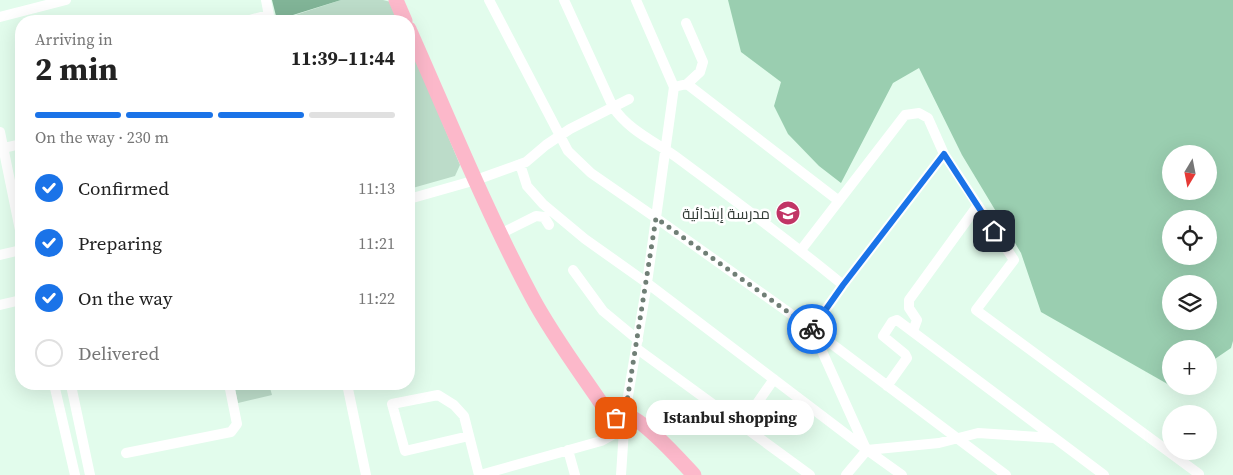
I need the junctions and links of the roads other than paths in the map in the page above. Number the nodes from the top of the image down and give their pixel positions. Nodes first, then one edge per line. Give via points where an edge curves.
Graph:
1 (66, 0) edge
2 (266, 0) edge
3 (396, 0) edge
4 (489, 0) edge
5 (564, 0) edge
6 (636, 0) edge
7 (268, 15) edge
8 (402, 15) edge
9 (0, 17) edge
10 (686, 23) dead end
11 (415, 43) edge
12 (687, 84) junction
13 (674, 87) junction
14 (629, 99) dead end
15 (613, 107) junction
16 (0, 132) edge
17 (560, 136) junction
18 (15, 145) edge
19 (2, 148) edge
20 (664, 148) junction
21 (944, 154) junction
22 (520, 164) junction
23 (476, 180) junction
24 (415, 196) edge
25 (839, 200) junction
26 (978, 205) junction
27 (15, 208) edge
28 (656, 218) junction
29 (549, 225) dead end
30 (500, 234) junction
31 (801, 250) junction
32 (15, 251) edge
33 (0, 255) edge
34 (573, 270) dead end
35 (647, 283) junction
36 (843, 285) junction
37 (15, 301) edge
38 (0, 305) edge
39 (812, 329) junction
40 (913, 331) junction
41 (637, 344) junction
42 (774, 379) junction
43 (886, 386) junction
44 (55, 390) edge
45 (72, 390) edge
46 (230, 390) edge
47 (348, 390) edge
48 (623, 422) junction
49 (742, 425) junction
50 (468, 436) junction
51 (959, 438) junction
52 (1055, 438) junction
53 (568, 450) junction
54 (867, 450) junction
55 (126, 453) dead end
56 (75, 475) edge
57 (90, 475) edge
58 (366, 475) edge
59 (480, 475) edge
60 (575, 475) edge
61 (621, 475) edge
62 (694, 475) edge
63 (810, 475) edge
64 (846, 475) edge
65 (901, 475) edge
66 (1006, 475) edge
67 (1104, 475) edge
68 (1198, 475) edge

1 - 9 street
2 - 7 street
3 - 8 main road
4 - 17 street
5 - 15 street
6 - 13 street
10 - 12 street via 703,62 700,72
11 - 23 main road
12 - 13 street
12 - 25 street
13 - 20 street
14 - 15 street
15 - 17 street
15 - 20 street via 636,131
16 - 19 street
17 - 22 street
17 - 28 street via 568,151 591,173
18 - 19 street
19 - 27 street
20 - 28 street
20 - 31 street
21 - 25 street via 928,118 919,113 905,115
21 - 26 street
21 - 36 street
22 - 23 street
22 - 35 street via 527,186 543,204
23 - 24 street
23 - 30 main road
25 - 31 street
26 - 40 street via 909,300 910,310 917,320
26 - 68 street via 1014,260 976,310
28 - 35 street
28 - 39 street
29 - 30 street via 544,217 536,216
30 - 48 main road via 559,341 593,390
31 - 36 street
32 - 33 street
34 - 41 street via 602,311
35 - 41 street
35 - 42 street
36 - 39 street
37 - 38 street
39 - 43 street
39 - 54 street
40 - 43 street via 896,320 884,333 885,339 907,356
40 - 52 street
41 - 48 street
41 - 49 street
42 - 49 street
42 - 54 street
43 - 51 street
44 - 56 street
45 - 57 street
46 - 55 street via 237,424 231,432
47 - 58 street
48 - 53 street via 605,440
48 - 61 street
48 - 62 main road via 655,436
49 - 63 street
50 - 50 street via 464,416 438,395 392,404 405,451
50 - 59 street
51 - 52 street via 978,433
51 - 54 street
51 - 66 street
52 - 67 street
53 - 59 street
53 - 60 street
54 - 64 street
54 - 65 street

